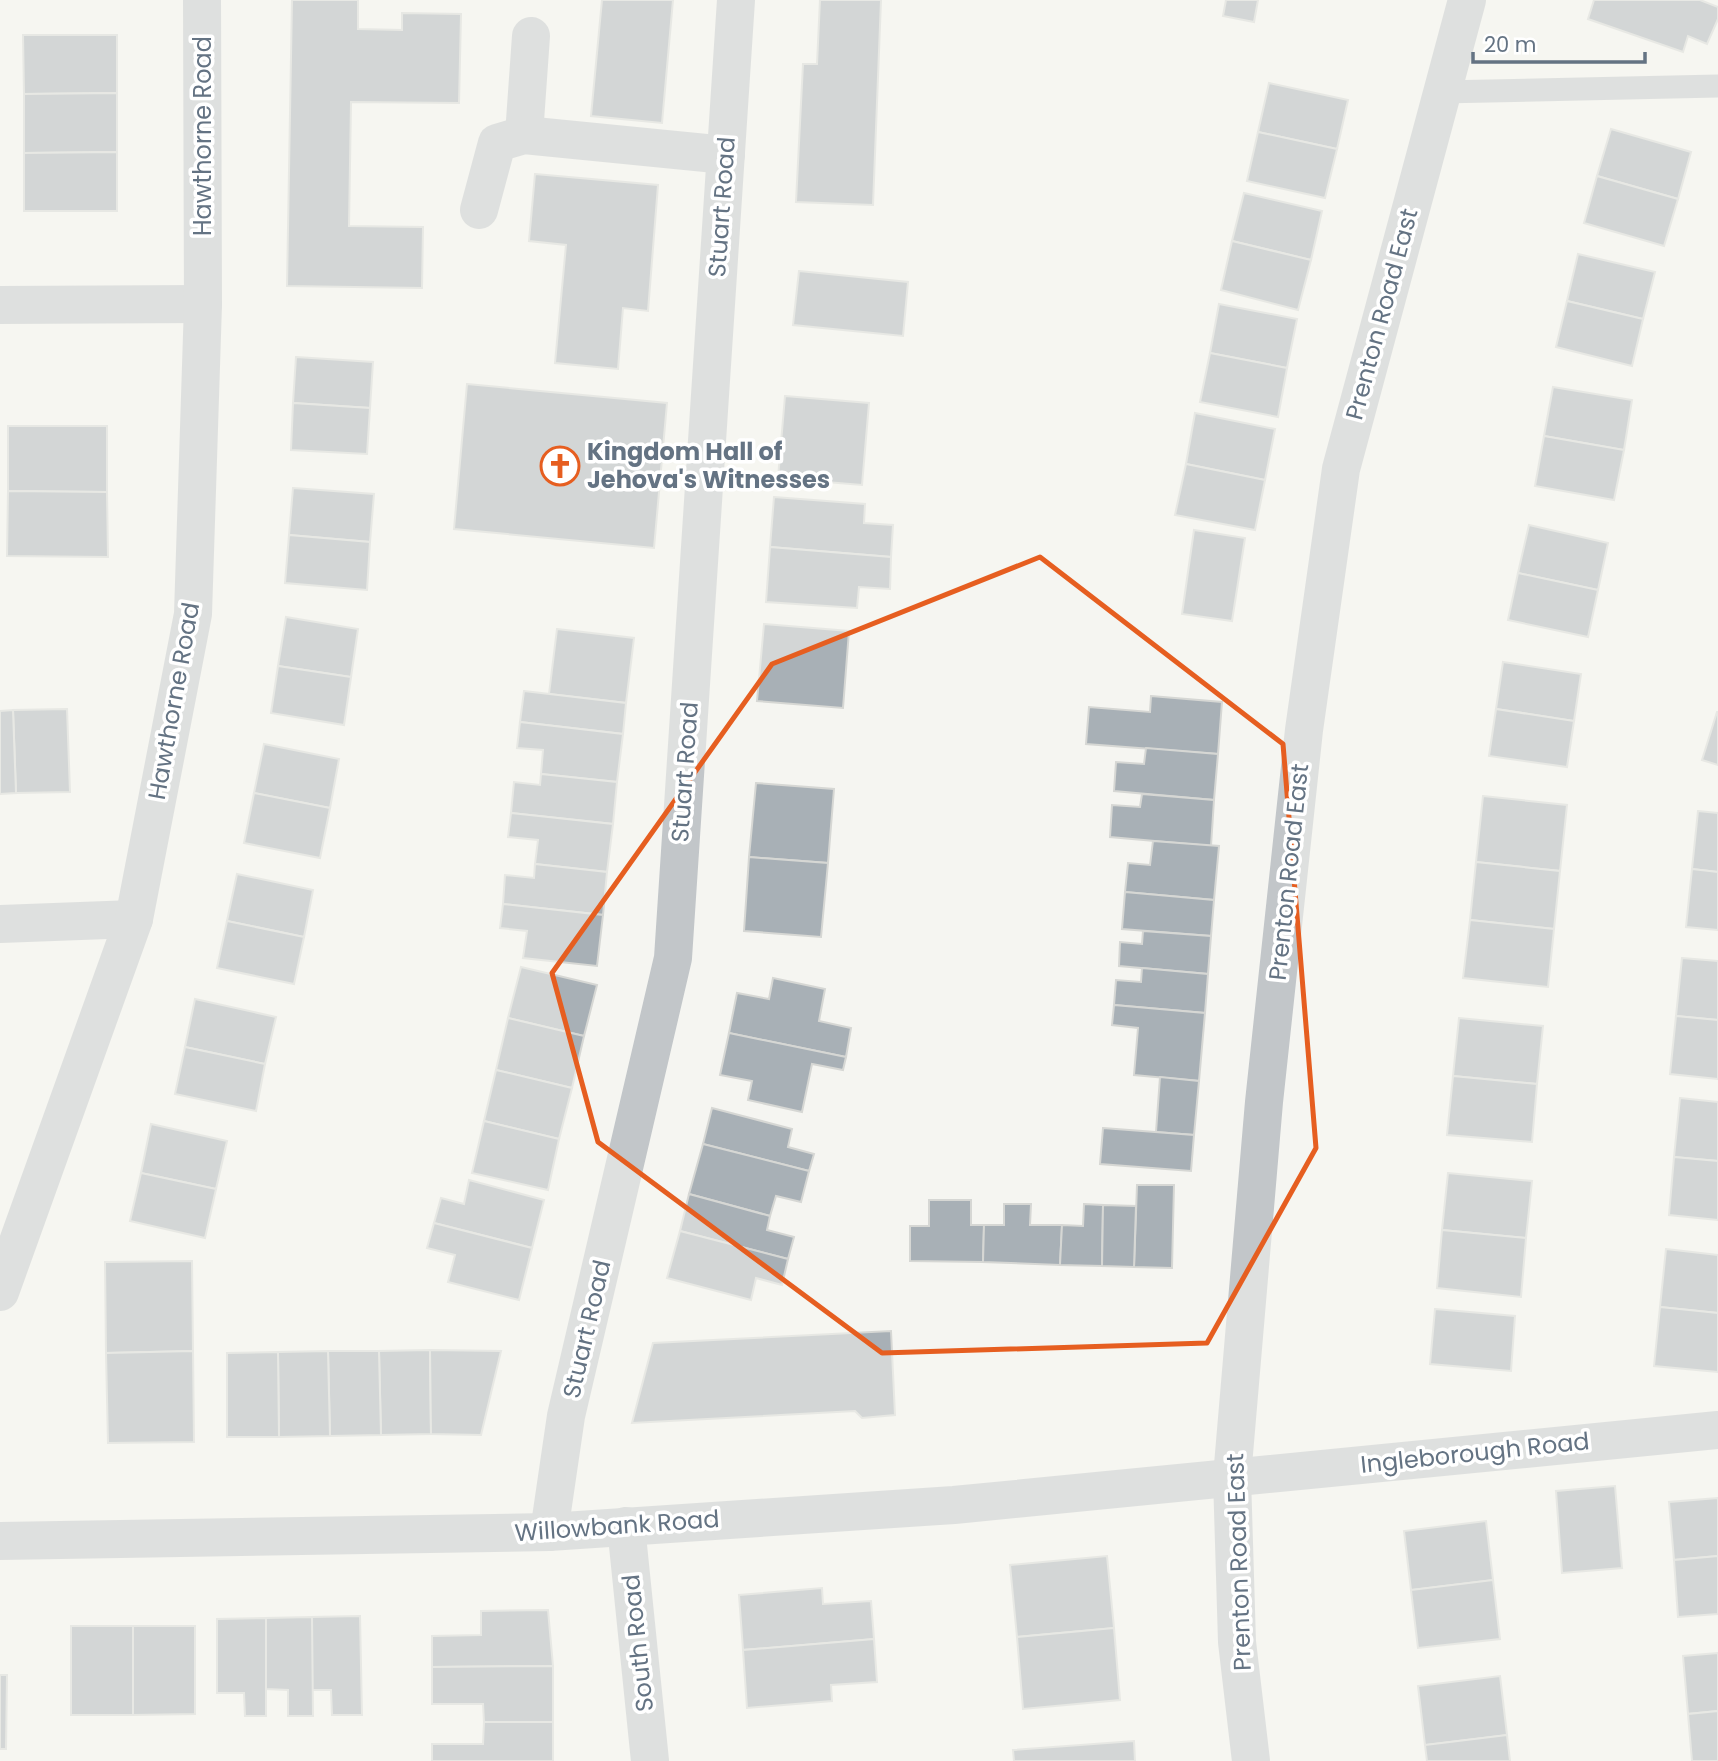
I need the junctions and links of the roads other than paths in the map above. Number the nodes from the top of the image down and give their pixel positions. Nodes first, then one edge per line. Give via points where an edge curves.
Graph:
1 (202, 0) edge
2 (736, 0) edge
3 (1467, 0) edge
4 (531, 36) dead end
5 (1718, 86) edge
6 (1441, 92) junction
7 (524, 135) junction
8 (726, 155) junction
9 (480, 210) dead end
10 (203, 304) junction
11 (0, 305) edge
12 (134, 919) junction
13 (0, 923) edge
14 (0, 1293) edge
15 (1718, 1430) edge
16 (1232, 1477) junction
17 (626, 1526) junction
18 (549, 1532) junction
19 (0, 1541) edge
20 (650, 1761) edge
21 (1251, 1761) edge

1 - 10 street, Hawthorne Road
2 - 8 street, Stuart Road
3 - 6 street, Prenton Road East
4 - 7 street
5 - 6 lane
6 - 16 street, Prenton Road East via 1341,469 1304,730 1264,1102
7 - 8 street
7 - 9 street via 497,143
8 - 18 street, Stuart Road via 673,958 566,1416
10 - 11 street
10 - 12 street, Hawthorne Road via 193,614
12 - 13 street
12 - 14 street, Hawthorne Road
15 - 16 street, Ingleborough Road
16 - 17 street, Willowbank Road via 954,1505
16 - 21 street, Prenton Road East via 1237,1642
17 - 18 street, Willowbank Road
17 - 20 street, South Road
18 - 19 street, Willowbank Road

